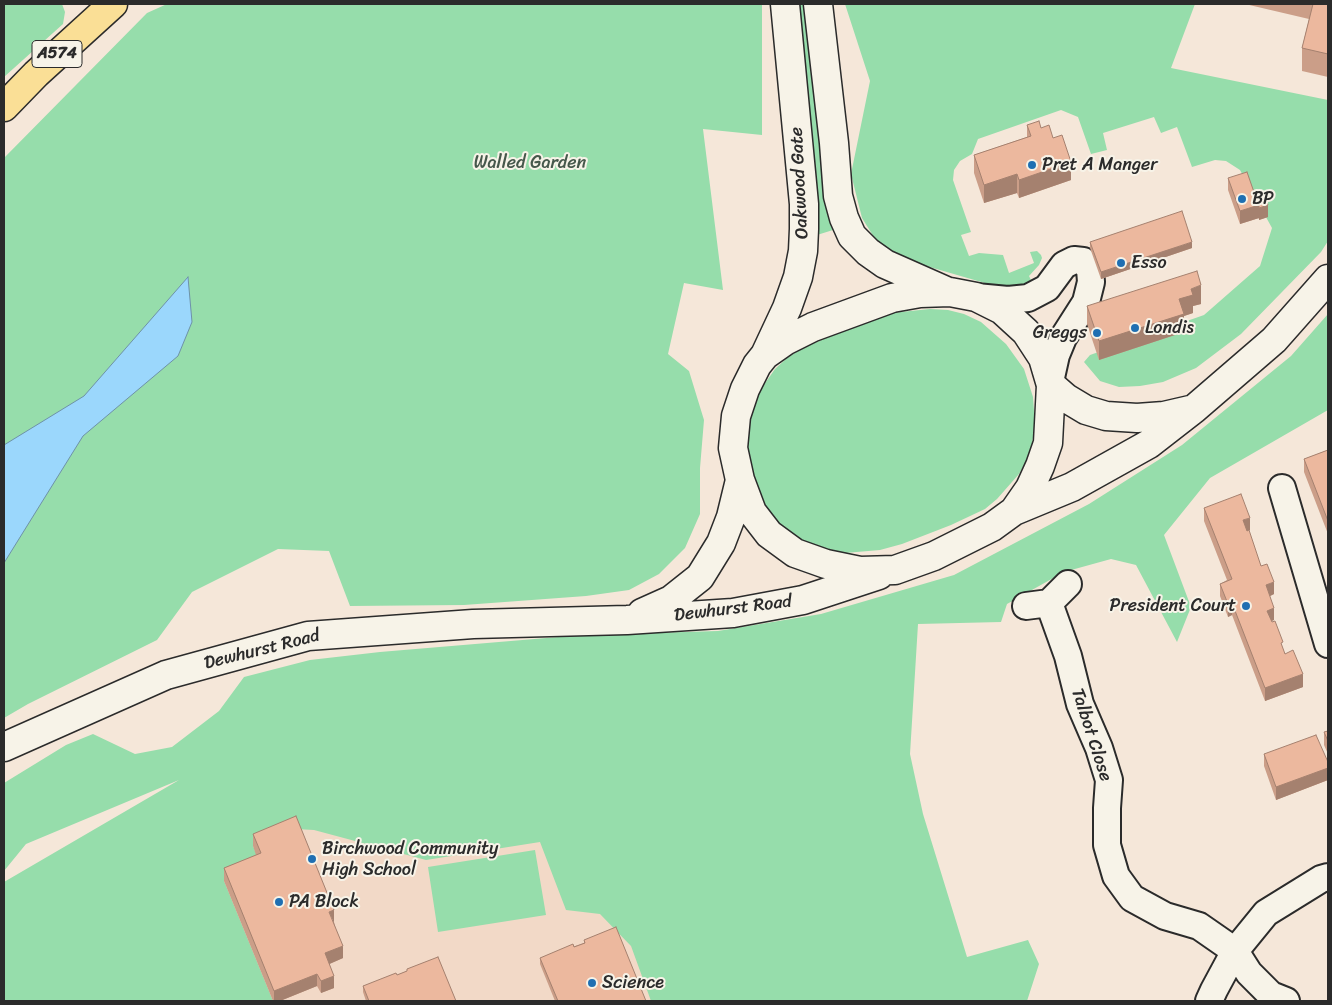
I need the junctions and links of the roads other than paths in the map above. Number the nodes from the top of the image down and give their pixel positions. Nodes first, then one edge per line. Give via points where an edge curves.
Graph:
1 (113, 4) edge
2 (785, 4) edge
3 (818, 4) edge
4 (4, 107) edge
5 (1328, 280) edge
6 (950, 292) junction
7 (976, 297) junction
8 (765, 355) junction
9 (1050, 384) junction
10 (1194, 409) junction
11 (740, 480) junction
12 (1282, 488) dead end
13 (1014, 511) junction
14 (895, 570) junction
15 (1068, 584) dead end
16 (1320, 587) edge
17 (627, 620) junction
18 (1328, 644) edge
19 (4, 747) edge
20 (1328, 877) edge
21 (1236, 951) junction
22 (1209, 1001) edge
23 (1286, 1001) edge

1 - 4 main road, A574
2 - 8 street, Oakwood Gate via 803,195 803,251 787,308
3 - 6 street, Oakwood Gate via 838,196 852,236 885,264
5 - 10 street via 1274,340
6 - 7 street
6 - 8 street via 892,298 814,327
7 - 9 street via 1002,310 1026,332 1043,358
7 - 9 street via 1028,298 1047,288 1064,265 1074,260 1083,261 1090,269 1091,282 1086,302 1063,338
8 - 11 street, Oakwood Gate via 745,389 736,416 733,448
9 - 10 street via 1086,410 1106,416 1164,416
9 - 13 street via 1048,443 1030,488
10 - 13 street via 1149,444 1072,487
11 - 14 street, Oakwood Gate via 752,512 769,534 795,552 826,564 860,571
11 - 17 street, Dewhurst Road via 732,517 721,543 700,577 671,600
12 - 16 street
13 - 14 street, Dewhurst Road via 992,527 934,556
14 - 17 street, Dewhurst Road via 803,600 733,612
15 - 21 street, Talbot Close via 1037,604 1068,656 1080,704 1109,780 1107,845 1116,876 1132,898 1165,916 1199,926
16 - 18 street
17 - 19 street, Dewhurst Road via 473,624 308,636 166,674
20 - 21 street via 1266,913
21 - 22 street
21 - 23 street via 1249,973 1271,995

